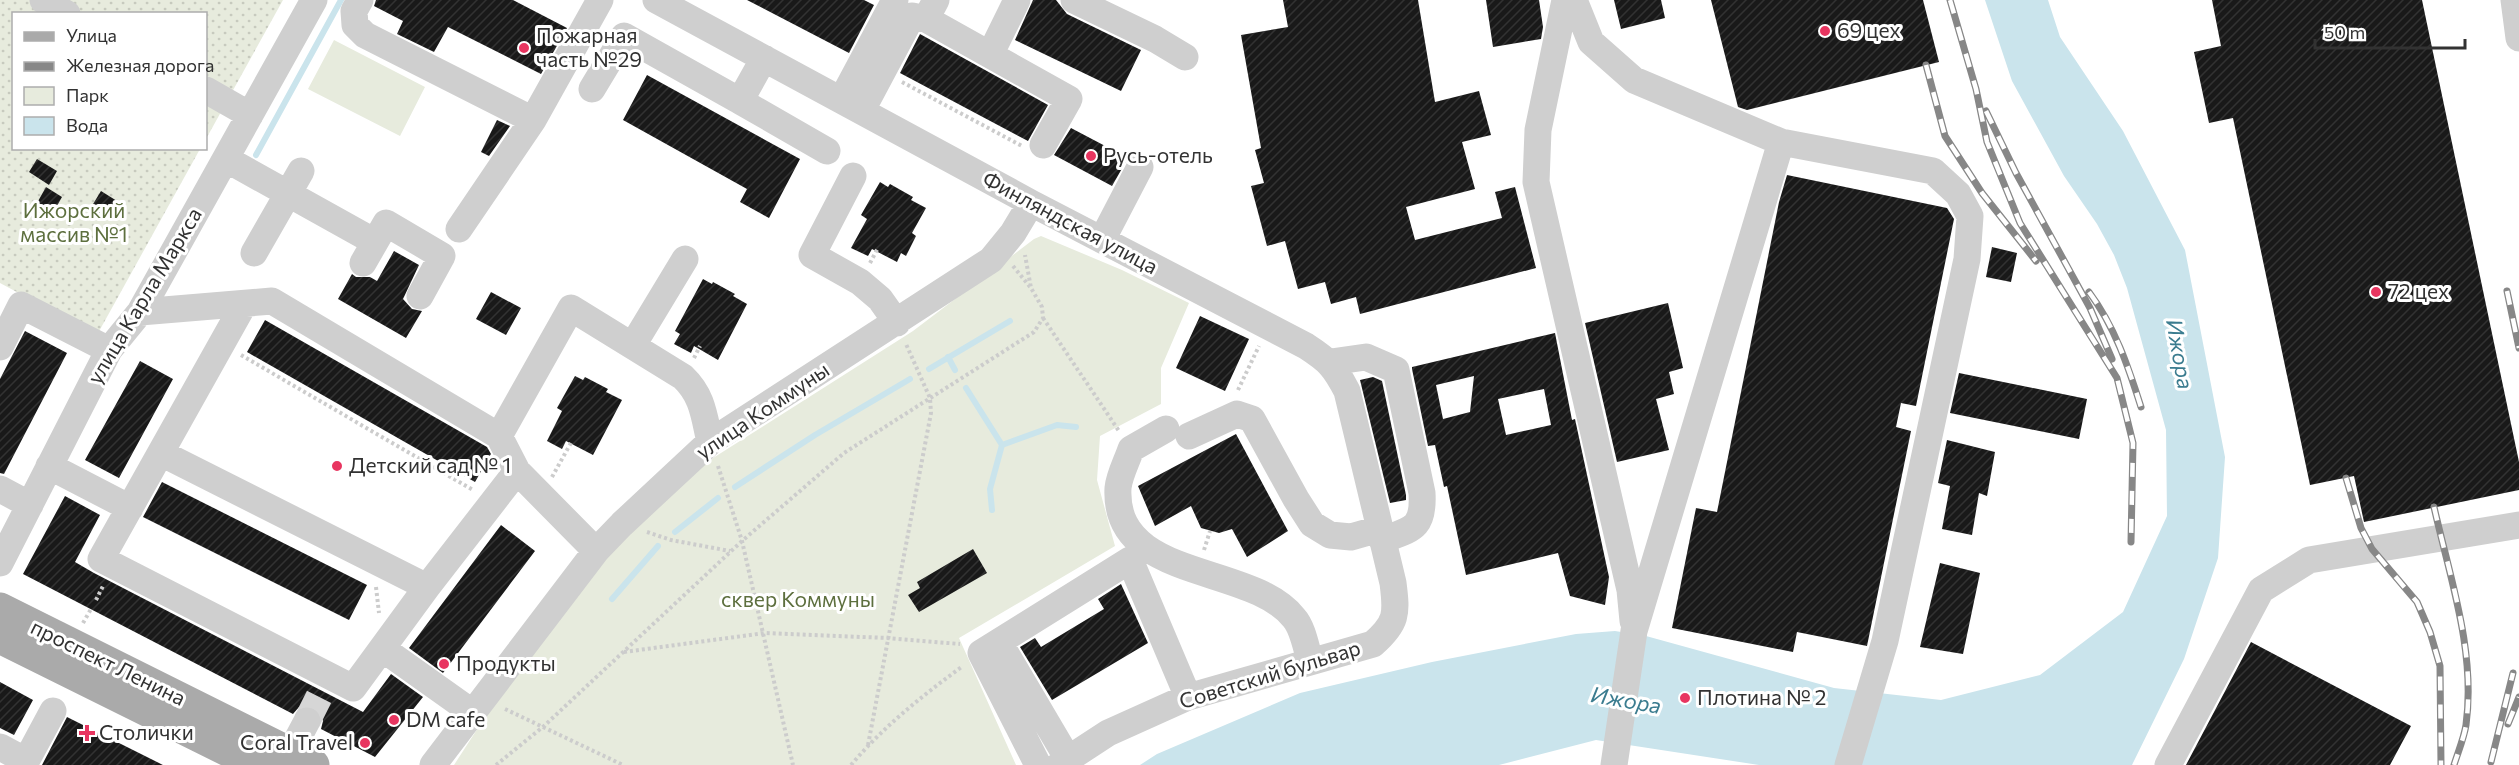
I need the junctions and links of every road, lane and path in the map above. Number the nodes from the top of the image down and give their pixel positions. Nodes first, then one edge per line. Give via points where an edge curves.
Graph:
1 (43, 0) edge
2 (314, 0) edge
3 (360, 0) edge
4 (600, 0) edge
5 (656, 0) edge
6 (895, 0) edge
7 (1017, 0) edge
8 (1074, 0) edge
9 (1565, 0) edge
10 (1574, 0) edge
11 (2514, 0) edge
12 (931, 10) edge
13 (64, 12) edge
14 (2519, 38) edge
15 (990, 55) junction
16 (1185, 57) dead end
17 (764, 58) junction
18 (883, 71) junction
19 (592, 89) dead end
20 (207, 91) edge
21 (740, 101) junction
22 (852, 105) junction
23 (250, 115) junction
24 (533, 120) junction
25 (1781, 141) junction
26 (1035, 147) joint
27 (827, 151) dead end
28 (226, 159) junction
29 (1140, 167) dead end
30 (853, 176) dead end
31 (295, 182) junction
32 (1031, 203) junction
33 (459, 229) dead end
34 (1102, 240) junction
35 (1023, 244) dead end
36 (254, 253) dead end
37 (685, 259) dead end
38 (420, 296) dead end
39 (244, 304) junction
40 (140, 312) junction
41 (1043, 318) junction
42 (897, 323) junction
43 (1269, 327) junction
44 (222, 345) junction
45 (633, 345) junction
46 (0, 347) edge
47 (109, 350) junction
48 (1331, 363) junction
49 (1238, 390) dead end
50 (930, 398) junction
51 (1109, 415) dead end
52 (499, 436) junction
53 (572, 441) dead end
54 (710, 442) junction
55 (161, 453) junction
56 (50, 466) junction
57 (518, 471) junction
58 (0, 489) edge
59 (542, 496) junction
60 (494, 502) junction
61 (30, 505) junction
62 (130, 508) junction
63 (622, 524) junction
64 (2519, 525) edge
65 (1210, 531) dead end
66 (1381, 535) junction
67 (742, 541) junction
68 (1205, 549) dead end
69 (596, 551) junction
70 (730, 552) junction
71 (373, 560) junction
72 (0, 564) edge
73 (427, 587) junction
74 (0, 609) edge
75 (91, 609) dead end
76 (83, 623) dead end
77 (1634, 631) junction
78 (765, 633) junction
79 (0, 637) edge
80 (887, 638) junction
81 (990, 647) junction
82 (383, 649) junction
83 (624, 652) junction
84 (1310, 660) junction
85 (1188, 697) junction
86 (478, 706) junction
87 (53, 711) dead end
88 (307, 721) tunnel mouth
89 (544, 726) junction
90 (867, 746) junction
91 (0, 747) edge
92 (1616, 756) edge
93 (301, 759) edge
94 (1063, 762) edge
95 (25, 763) edge
96 (258, 765) edge
97 (433, 765) edge
98 (496, 765) edge
99 (623, 765) edge
100 (794, 765) edge
101 (851, 765) edge
102 (1038, 765) edge
103 (1848, 765) edge
104 (2168, 765) edge

1 - 13 street
2 - 23 street, улица Карла Маркса
3 - 24 street via 354,11 355,26 365,35
4 - 24 street
5 - 17 street, Финляндская улица
6 - 22 street
7 - 15 street
8 - 16 street
9 - 77 street via 1538,130 1536,182 1630,590
10 - 25 street via 1591,42 1634,80
11 - 14 street
12 - 15 street
12 - 18 street via 912,16
15 - 26 street via 1069,99
17 - 21 street
17 - 22 street, Финляндская улица
18 - 22 street
18 - 26 path
19 - 21 street via 624,36
20 - 23 street
21 - 27 street
22 - 32 street, Финляндская улица
23 - 28 street, улица Карла Маркса
24 - 33 street
25 - 77 street
25 - 103 street via 1933,171 1958,194 1970,216 1967,259 1885,641
28 - 31 street
28 - 40 street, улица Карла Маркса
29 - 34 street
30 - 42 street via 812,255 860,282 880,299
31 - 36 street
31 - 38 street via 369,253 386,223 442,256
32 - 34 street, Финляндская улица
32 - 42 street, улица Коммуны via 991,260
34 - 43 street, Финляндская улица
35 - 41 path via 1031,288 1042,307
37 - 45 street
39 - 40 street
39 - 44 street
39 - 52 street via 272,301
40 - 47 street, улица Карла Маркса
41 - 50 path via 1034,332
41 - 51 path
42 - 50 path
42 - 54 street, улица Коммуны
43 - 48 street, Финляндская улица
43 - 49 path
44 - 55 street
44 - 60 path
45 - 52 street via 572,308
45 - 54 street via 695,389
46 - 47 street via 21,305
47 - 56 street, улица Карла Маркса
48 - 66 street, Финляндская улица via 1347,391
48 - 66 street via 1366,357 1396,370 1422,493 1432,507 1411,530
50 - 67 path via 844,453
50 - 80 path via 931,413
52 - 57 street
53 - 59 path
54 - 63 street, улица Коммуны
54 - 67 path
55 - 62 street
55 - 71 street
56 - 61 street, улица Карла Маркса
56 - 62 street
57 - 59 street
57 - 60 street
58 - 61 street
59 - 69 street
60 - 73 street
61 - 72 street, улица Карла Маркса
62 - 82 street via 101,559 326,684 353,688
63 - 69 street, улица Коммуны
63 - 70 path via 671,540
64 - 104 street via 2309,560 2261,590
65 - 68 path
66 - 84 street, Советский бульвар via 1394,583 1396,606 1390,629 1373,644
66 - 84 street via 1330,535 1312,524 1252,419 1237,414 1131,449 1118,486 1119,510 1130,530 1147,550 1274,601 1295,618
67 - 70 path
67 - 78 path
69 - 86 street, улица Коммуны
70 - 83 path
71 - 73 street
71 - 82 path
73 - 82 street
74 - 93 main road, проспект Ленина
75 - 76 path
77 - 92 street
78 - 80 path
78 - 83 path
78 - 100 path
79 - 96 main road, проспект Ленина
80 - 81 path
80 - 90 path
81 - 85 street via 1130,560
81 - 90 path via 928,692
81 - 94 street
81 - 102 street
82 - 86 street
83 - 89 path
84 - 85 street, Советский бульвар
85 - 94 street, Советский бульвар via 1108,733
86 - 89 path
86 - 97 street, улица Коммуны
87 - 95 street
88 - 93 street
89 - 98 path
89 - 99 path
90 - 101 path
91 - 95 street

